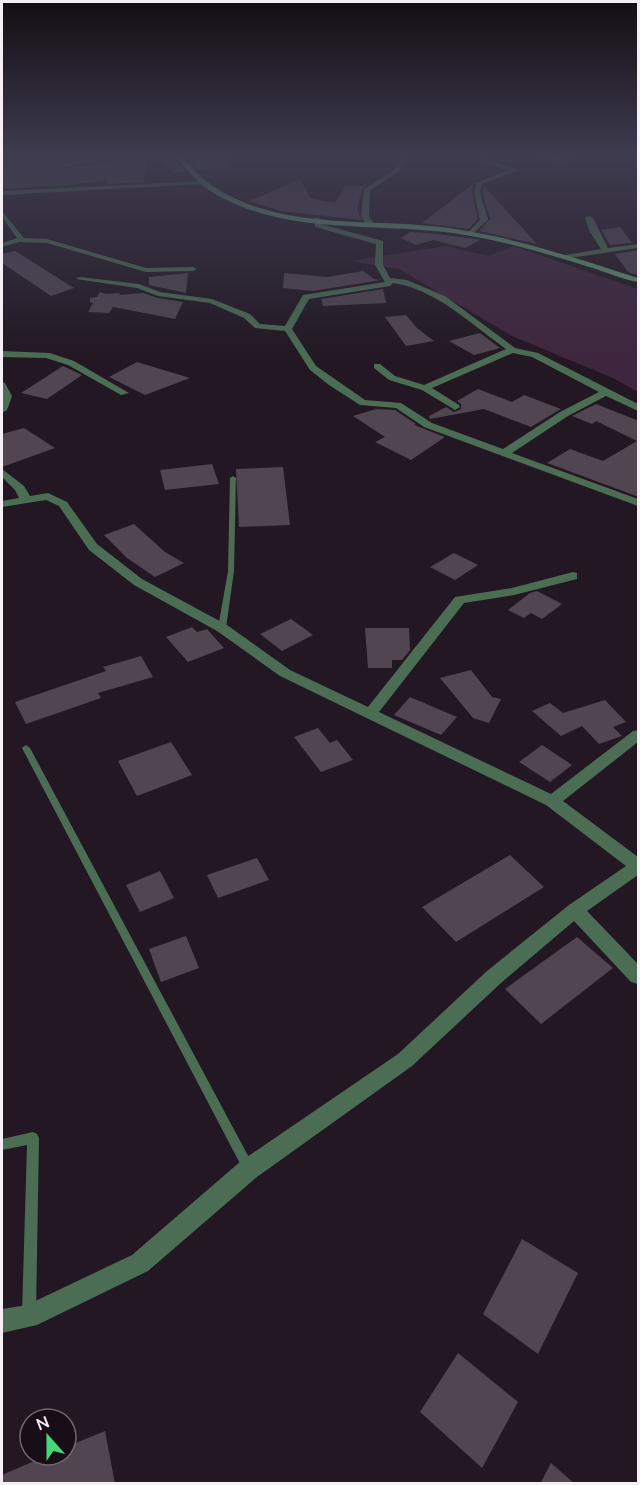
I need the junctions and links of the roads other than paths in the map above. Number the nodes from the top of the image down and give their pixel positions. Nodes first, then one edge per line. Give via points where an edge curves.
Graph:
1 (9, 223) edge
2 (318, 223) edge
3 (361, 223) edge
4 (481, 223) edge
5 (591, 223) edge
6 (370, 224) joint
7 (470, 234) junction
8 (20, 240) junction
9 (2, 245) edge
10 (639, 246) edge
11 (606, 251) junction
12 (566, 256) junction
13 (193, 269) dead end
14 (80, 279) dead end
15 (389, 280) junction
16 (639, 280) edge
17 (288, 330) junction
18 (512, 350) junction
19 (2, 354) edge
20 (377, 366) dead end
21 (2, 385) edge
22 (425, 388) junction
23 (606, 392) junction
24 (124, 393) dead end
25 (455, 407) dead end
26 (639, 408) edge
27 (2, 410) edge
28 (503, 454) junction
29 (2, 472) edge
30 (233, 478) dead end
31 (25, 498) junction
32 (639, 502) edge
33 (2, 504) edge
34 (573, 576) dead end
35 (222, 628) junction
36 (370, 714) junction
37 (639, 735) edge
38 (26, 748) dead end
39 (552, 801) junction
40 (638, 866) edge
41 (575, 909) junction
42 (639, 976) edge
43 (2, 1144) edge
44 (249, 1169) junction
45 (29, 1317) junction
46 (2, 1321) edge

1 - 8 street
2 - 15 street via 380,243 380,266
3 - 6 street
4 - 7 street
5 - 11 street
6 - 7 street
7 - 12 street
8 - 9 street
8 - 13 street via 47,241 146,270
10 - 11 street
11 - 12 street
12 - 16 street
14 - 17 street via 212,301 247,316 258,326
15 - 17 street via 390,284 371,288 306,297
15 - 18 street via 442,298
17 - 28 street via 313,368 363,403 398,405 428,425
18 - 22 street
18 - 23 street via 535,355
19 - 24 street via 47,355 71,363
20 - 22 street via 392,378
21 - 27 street via 7,396
22 - 25 street
23 - 26 street
23 - 28 street
28 - 32 street
29 - 31 street
30 - 35 lane via 231,571
31 - 33 street
31 - 35 street via 48,496 63,504 93,547 138,582
34 - 36 street via 460,600
35 - 36 street via 285,673
36 - 39 street
37 - 39 street
38 - 44 lane
39 - 40 street
40 - 41 street
41 - 42 street
41 - 44 street via 405,1060
43 - 45 lane via 33,1138
44 - 45 street via 140,1263
45 - 46 street

